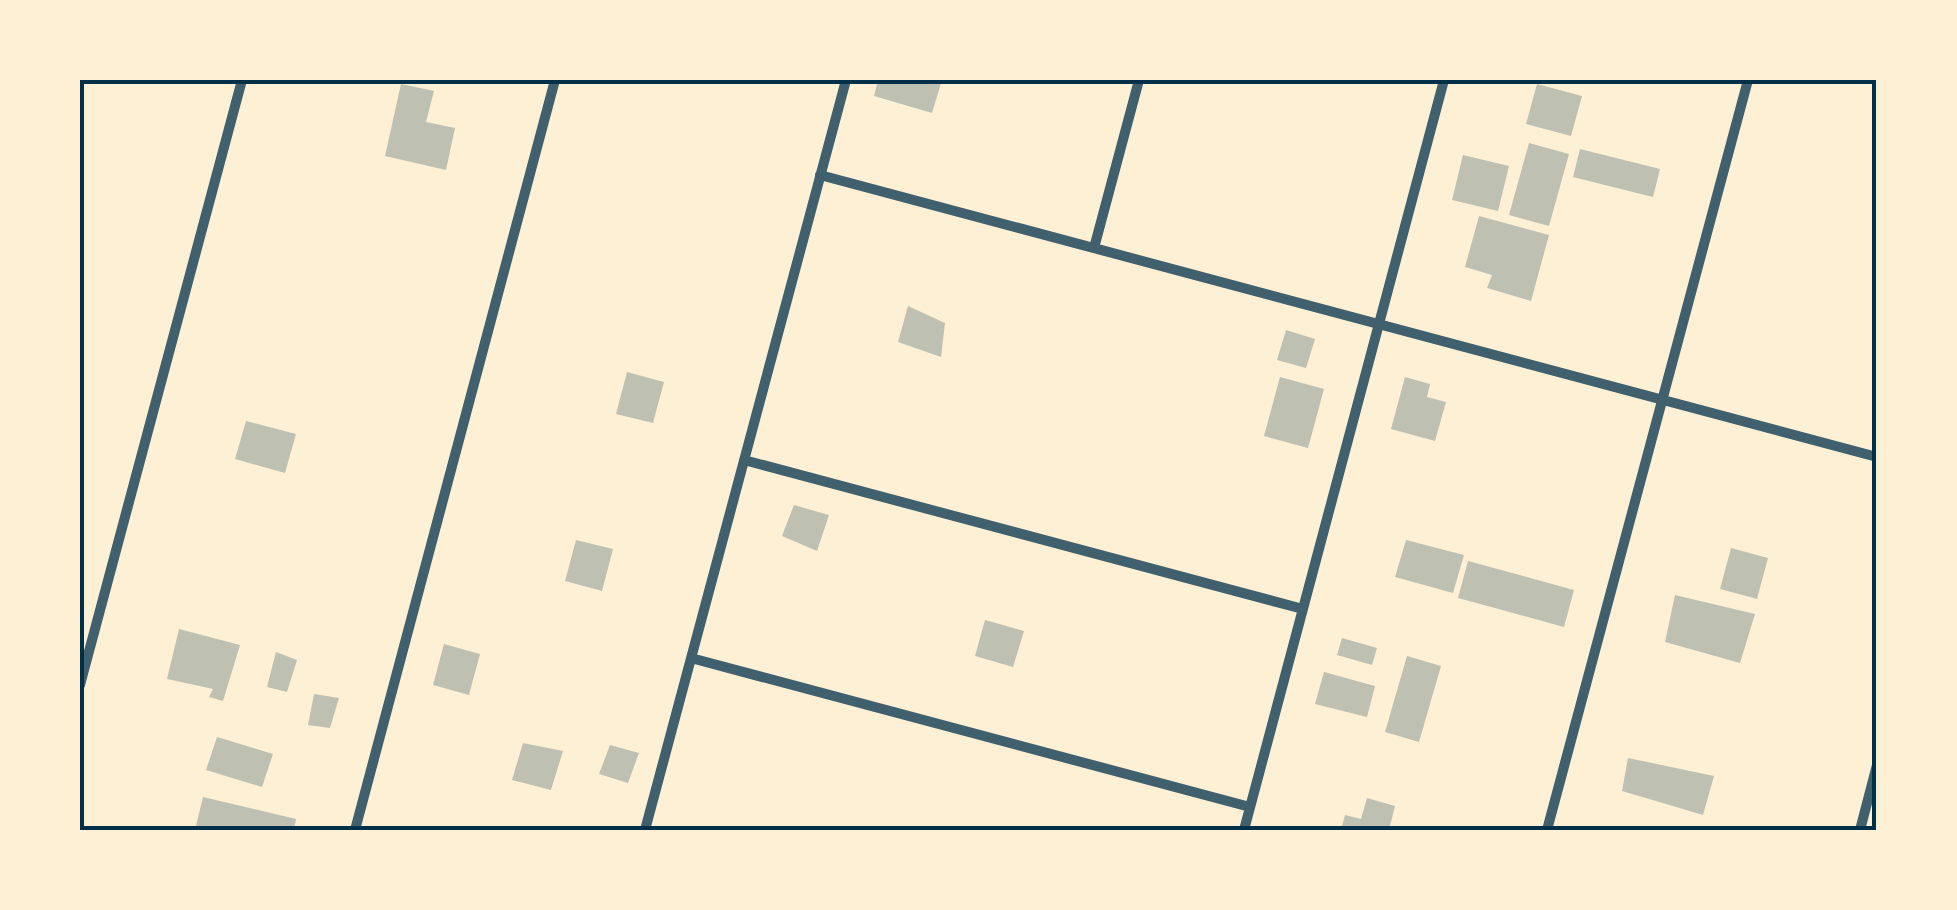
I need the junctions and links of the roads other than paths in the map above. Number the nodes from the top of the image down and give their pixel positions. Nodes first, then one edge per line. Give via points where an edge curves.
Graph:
1 (242, 80) edge
2 (556, 80) edge
3 (846, 80) edge
4 (1140, 80) edge
5 (1444, 80) edge
6 (1748, 80) edge
7 (820, 175) junction
8 (1094, 248) junction
9 (1379, 324) junction
10 (1662, 400) junction
11 (1877, 458) edge
12 (744, 460) junction
13 (1303, 609) junction
14 (691, 658) junction
15 (80, 686) edge
16 (1877, 764) edge
17 (1250, 807) junction
18 (355, 830) edge
19 (645, 830) edge
20 (1244, 830) edge
21 (1547, 830) edge
22 (1860, 830) edge

1 - 15 street
2 - 18 street
3 - 7 street
4 - 8 street
5 - 9 street
6 - 10 street
7 - 8 street
7 - 12 street
8 - 9 street
9 - 10 street
9 - 13 street
10 - 11 street
10 - 21 street
12 - 13 street
12 - 14 street
13 - 17 street
14 - 17 street
14 - 19 street
16 - 22 street
17 - 20 street

